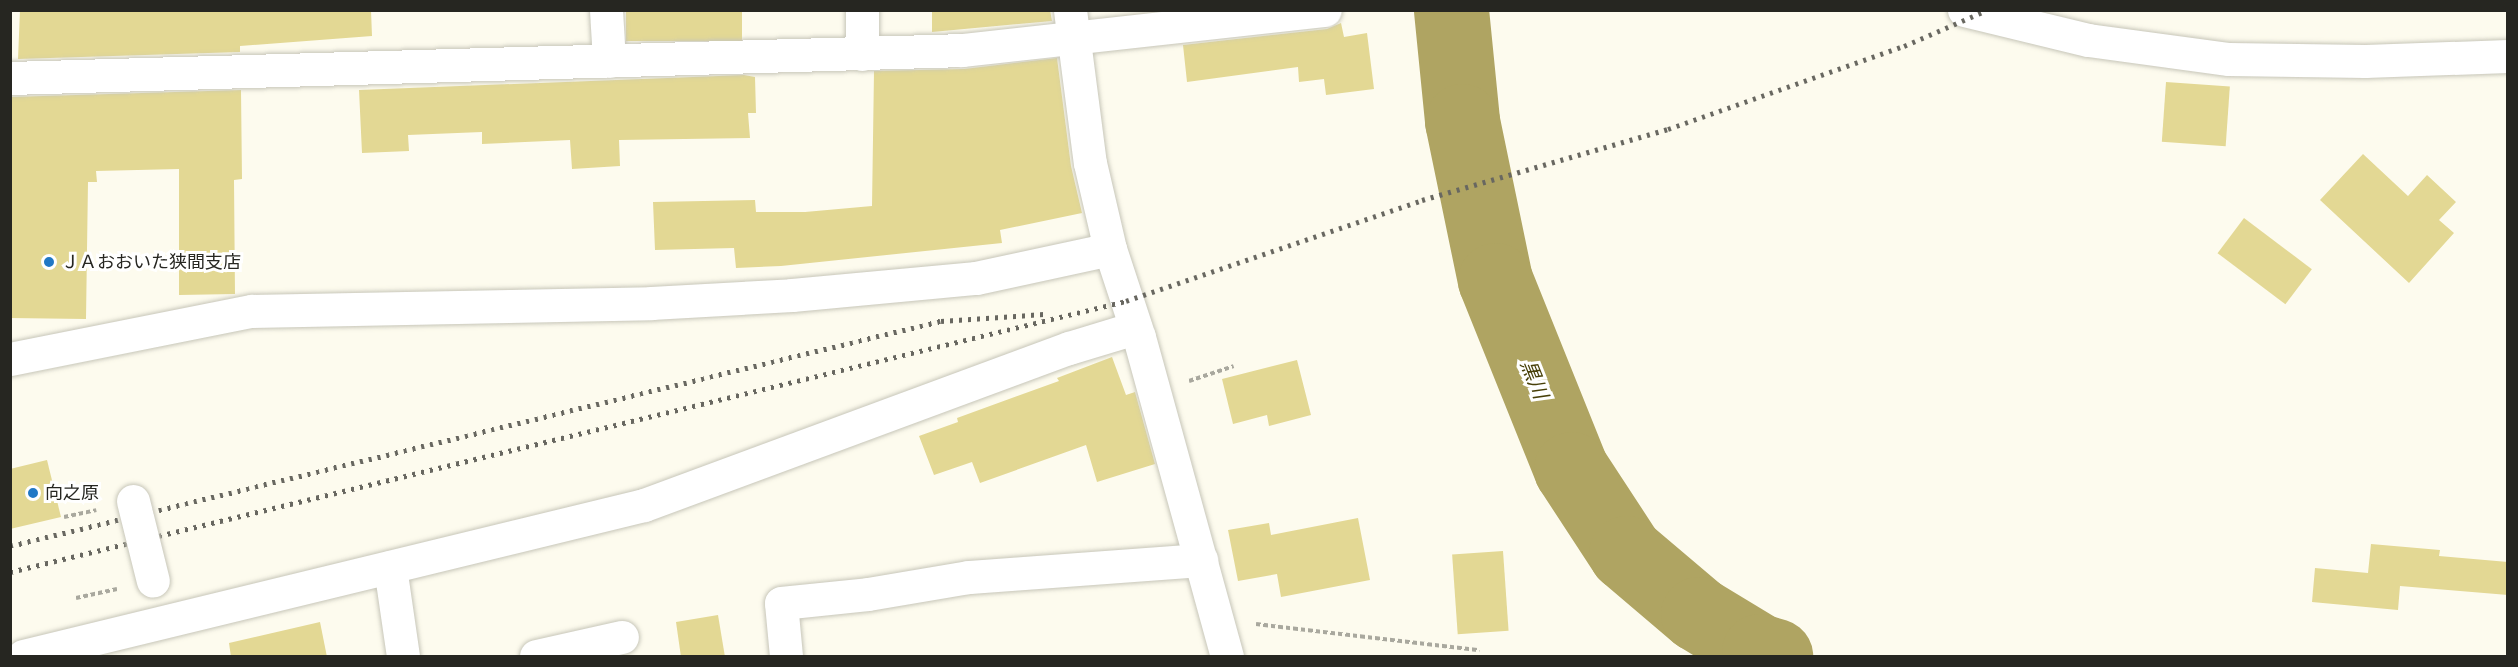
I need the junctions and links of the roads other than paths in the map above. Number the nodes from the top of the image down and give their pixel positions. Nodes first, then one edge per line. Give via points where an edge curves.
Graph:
1 (606, 10) edge
2 (862, 10) edge
3 (1325, 10) edge
4 (1964, 10) edge
5 (1071, 26) edge
6 (862, 54) junction
7 (2508, 56) edge
8 (609, 61) junction
9 (10, 78) edge
10 (1110, 249) junction
11 (1135, 328) junction
12 (10, 359) edge
13 (133, 501) dead end
14 (1201, 560) junction
15 (390, 567) junction
16 (153, 581) dead end
17 (622, 637) dead end
18 (42, 654) edge
19 (403, 657) edge
20 (536, 657) edge
21 (786, 657) edge
22 (1227, 657) edge

1 - 8 street
2 - 6 street
3 - 5 street
4 - 7 street via 2088,40 2229,58 2365,61
5 - 6 street
5 - 10 street via 1090,163
6 - 8 street
8 - 9 street
10 - 11 street
10 - 12 street via 976,278 792,295 651,303 250,311
11 - 14 street
11 - 15 street via 1069,348 644,505
13 - 16 street, bridge
14 - 21 street via 969,577 868,594 781,603
14 - 22 street
15 - 18 street
15 - 19 street
17 - 20 street

